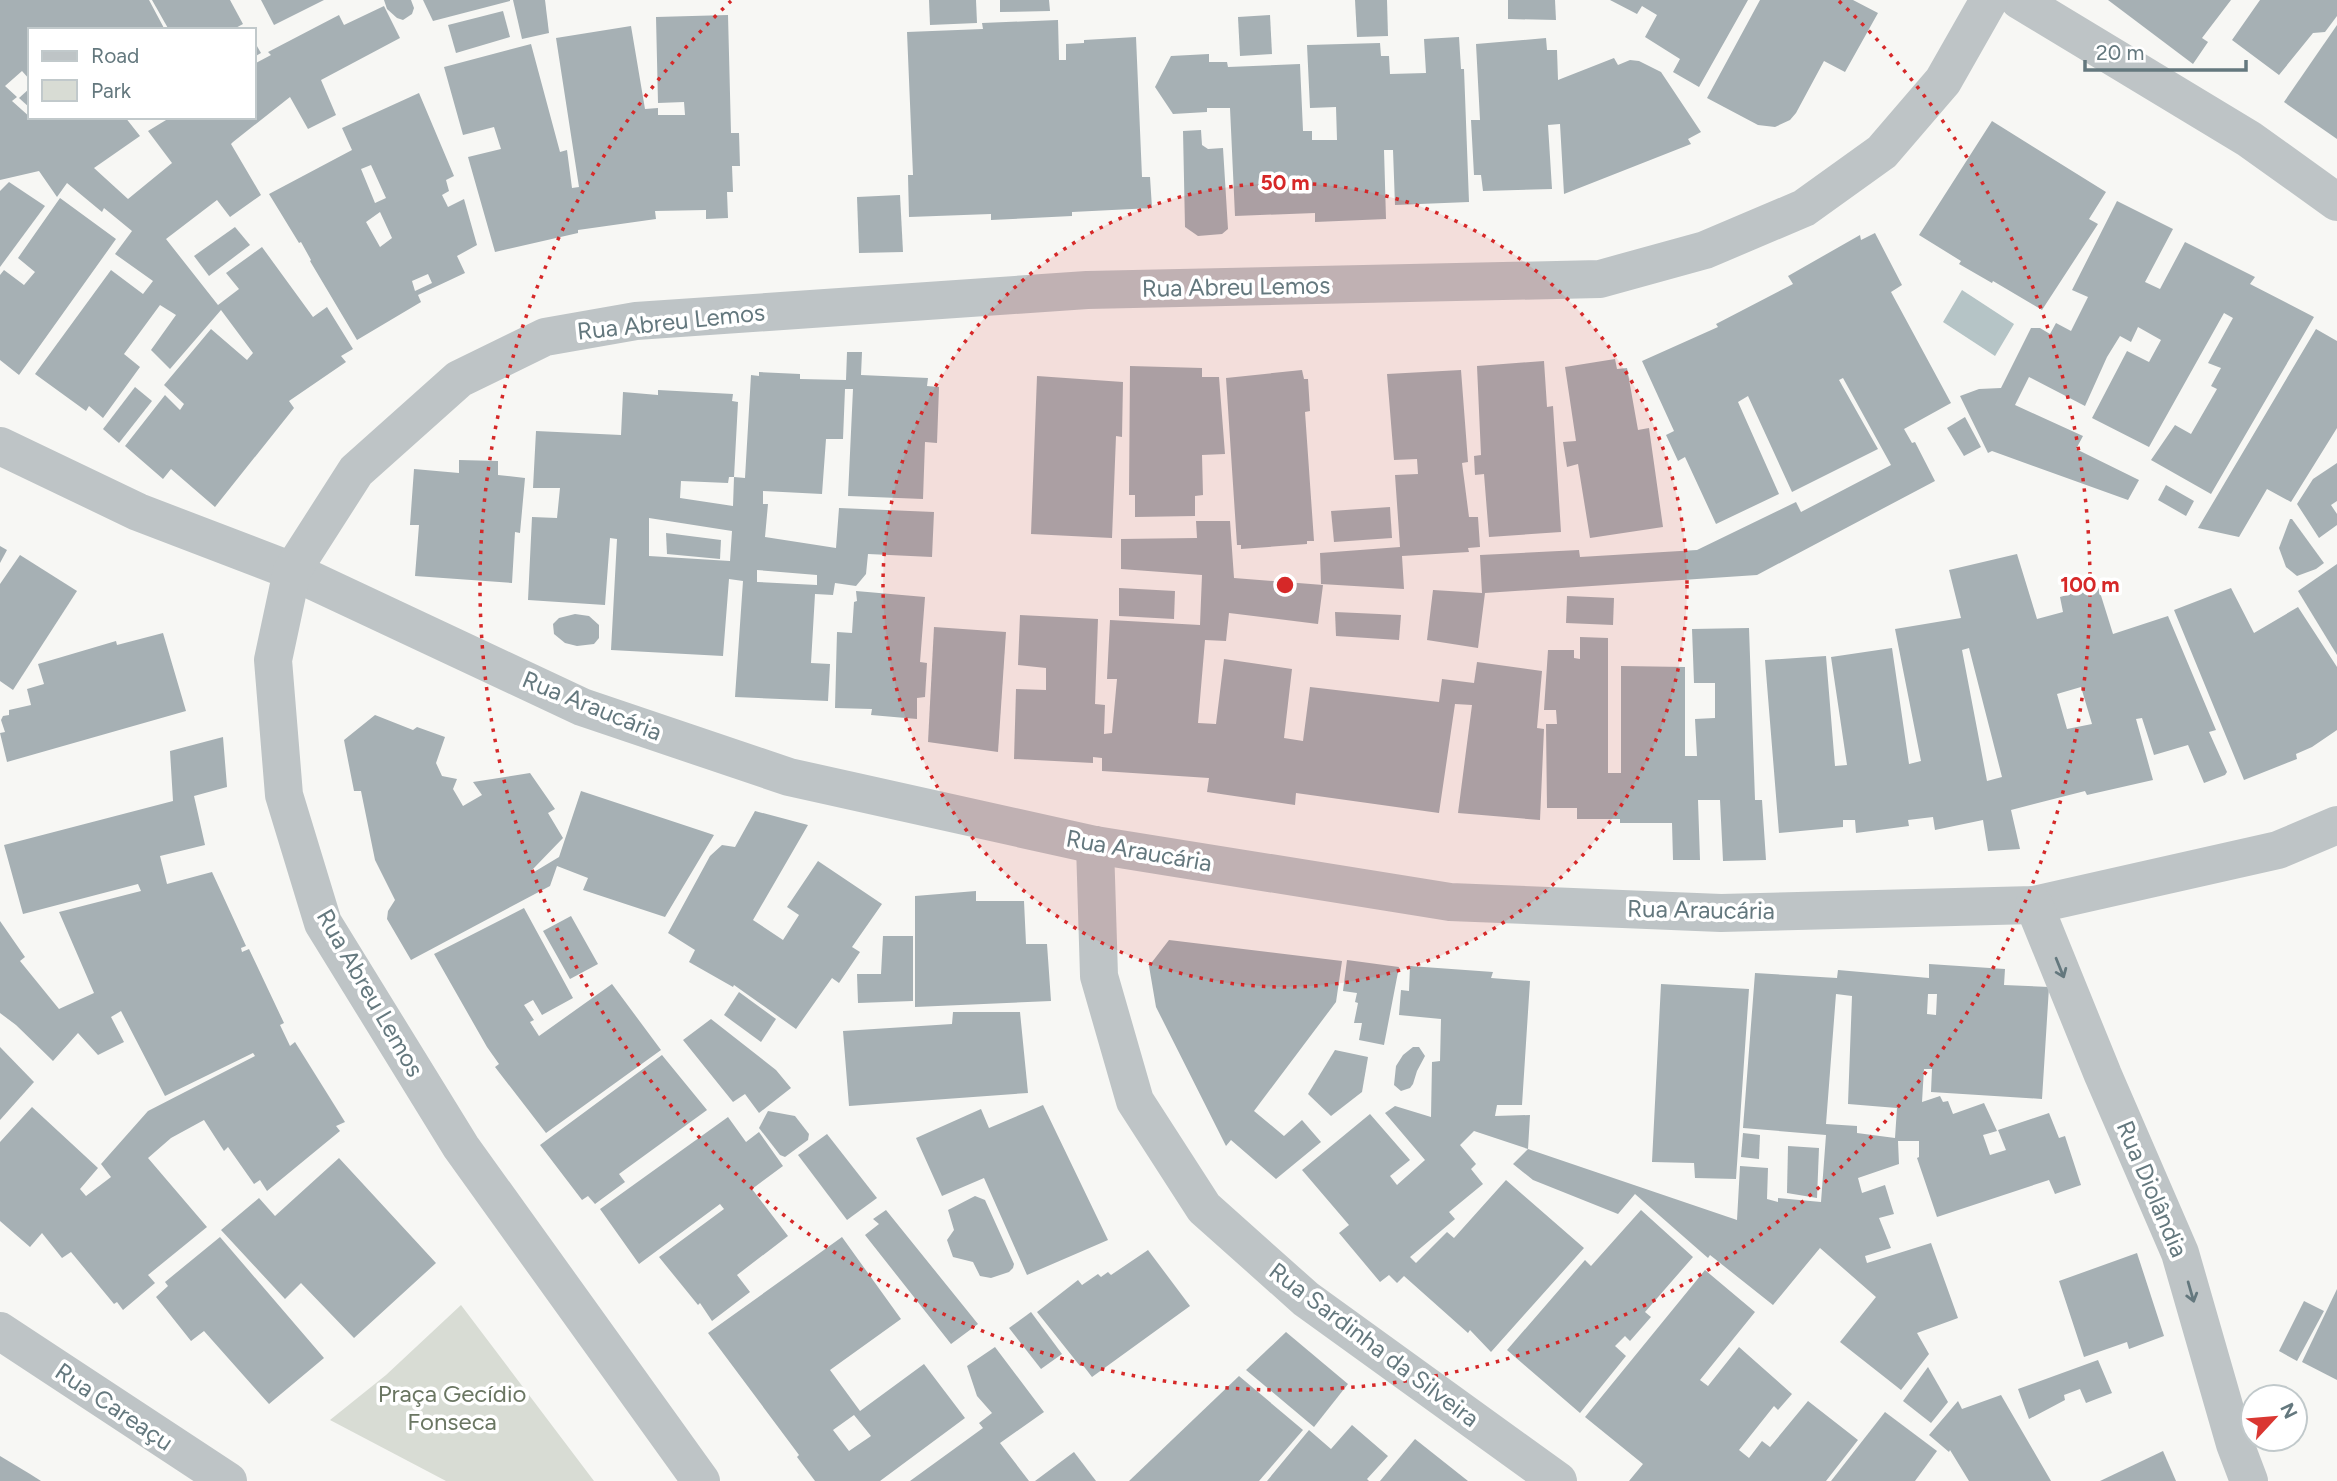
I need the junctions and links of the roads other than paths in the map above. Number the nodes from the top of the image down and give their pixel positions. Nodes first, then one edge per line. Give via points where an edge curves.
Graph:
1 (1989, 0) edge
2 (2019, 0) edge
3 (2337, 202) edge
4 (0, 446) edge
5 (292, 571) junction
6 (2337, 825) edge
7 (1095, 845) junction
8 (2034, 905) junction
9 (0, 1331) edge
10 (228, 1481) edge
11 (701, 1481) edge
12 (1558, 1481) edge
13 (2249, 1481) edge

1 - 5 street, Rua Abreu Lemos via 1943,81 1882,152 1804,208 1704,250 1600,279 1087,290 636,321 545,337 459,379 356,471
2 - 3 street via 2249,139
4 - 5 street, Rua Araucária via 138,512
5 - 7 street, Rua Araucária via 582,707 789,777
5 - 11 street, Rua Abreu Lemos via 273,660 284,795 323,923 461,1147
6 - 8 street, Rua Araucária via 2278,850
7 - 8 street, Rua Araucária via 1450,902 1721,913
7 - 12 street, Rua Sardinha da Silveira via 1099,976 1135,1101 1204,1208 1306,1299
8 -> 13 street, Rua Diolândia via 2180,1253
9 - 10 street, Rua Careaçu

